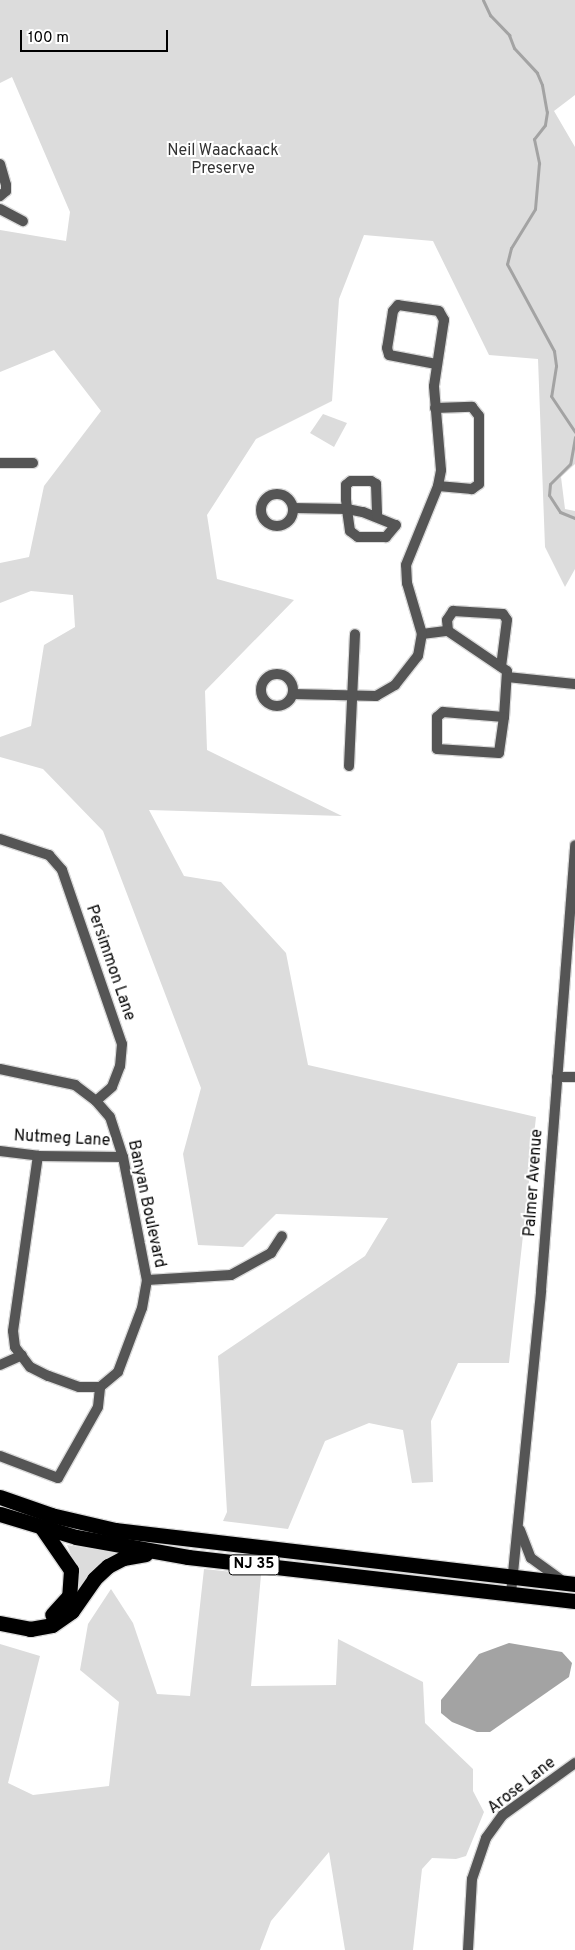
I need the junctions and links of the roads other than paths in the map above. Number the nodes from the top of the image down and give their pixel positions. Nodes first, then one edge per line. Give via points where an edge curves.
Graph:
1 (0, 164) edge
2 (0, 196) edge
3 (0, 209) edge
4 (23, 221) dead end
5 (436, 364) junction
6 (435, 408) junction
7 (0, 463) edge
8 (33, 463) dead end
9 (438, 486) junction
10 (293, 508) dead end
11 (346, 509) junction
12 (377, 516) junction
13 (448, 631) junction
14 (356, 634) dead end
15 (422, 634) junction
16 (501, 667) junction
17 (507, 677) junction
18 (575, 684) edge
19 (293, 694) junction
20 (352, 696) junction
21 (504, 717) junction
22 (349, 766) dead end
23 (0, 839) edge
24 (575, 844) edge
25 (27, 847) junction
26 (0, 848) edge
27 (574, 872) edge
28 (0, 1069) edge
29 (557, 1077) junction
30 (575, 1077) edge
31 (96, 1101) junction
32 (0, 1151) edge
33 (38, 1156) junction
34 (123, 1157) junction
35 (282, 1236) dead end
36 (147, 1280) junction
37 (22, 1355) junction
38 (0, 1365) edge
39 (100, 1387) junction
40 (0, 1456) edge
41 (0, 1497) edge
42 (0, 1514) edge
43 (518, 1523) junction
44 (42, 1528) junction
45 (164, 1553) junction
46 (513, 1577) junction
47 (570, 1583) edge
48 (511, 1593) junction
49 (549, 1598) junction
50 (575, 1601) edge
51 (575, 1606) edge
52 (0, 1613) edge
53 (0, 1623) edge
54 (575, 1763) edge
55 (468, 1950) edge

1 - 2 street via 6,191
3 - 4 street
5 - 5 street via 394,357 387,352 392,311 402,304 435,310 443,315
5 - 6 street
6 - 9 street via 441,444
6 - 9 street via 472,407 479,416 479,484 472,489
7 - 8 street
9 - 15 street via 406,565 407,583
10 - 11 street
11 - 12 street
11 - 12 street via 347,483 374,481
11 - 12 street via 354,536 386,537 396,525
13 - 15 street
13 - 16 street
13 - 16 street via 447,620 453,611 503,614 507,620
14 - 20 street
15 - 20 street via 418,656 396,685 376,696
16 - 17 street via 507,671
17 - 18 street
17 - 21 street
19 - 19 street via 285,704 264,702 263,678 286,676
19 - 20 street
20 - 22 street
21 - 21 street via 499,753 437,749 434,743 438,714
23 - 25 street, Persimmon Lane
24 - 27 street, Palmer Avenue
25 - 26 street, Persimmon Lane
25 - 31 street, Persimmon Lane via 49,855 62,870 122,1044 120,1066 112,1087
27 - 29 street, Palmer Avenue
28 - 31 street, Banyan Boulevard via 74,1085
29 - 30 street
29 - 43 street, Palmer Avenue via 541,1290
31 - 34 street, Banyan Boulevard via 110,1117
32 - 33 street, Nutmeg Lane
33 - 34 street, Nutmeg Lane
33 - 37 street via 12,1330 15,1347
34 - 36 street, Banyan Boulevard
35 - 36 street via 271,1253 231,1276
36 - 39 street, Banyan Boulevard via 142,1308 118,1372
37 - 38 street
37 - 39 street via 30,1367 48,1376 78,1387
39 - 40 street via 98,1407 58,1478
41 - 46 highway, NJ 35 via 51,1515 116,1530
42 - 44 highway, NJ 35
43 - 46 street, Palmer Avenue
43 - 47 street, Palmer Avenue via 532,1558
44 - 45 highway, NJ 35
44 - 52 highway via 69,1562 72,1577 69,1596 59,1610 44,1618 33,1620
45 - 48 highway, NJ 35 via 310,1573
45 - 53 highway via 135,1555 108,1566 94,1579 72,1611 52,1625 30,1629
46 - 47 highway, NJ 35
46 - 48 street, Palmer Avenue
48 - 49 highway, NJ 35
49 - 50 highway, NJ 35
49 - 51 highway
54 - 55 street, Arose Lane via 503,1815 486,1838 472,1879

